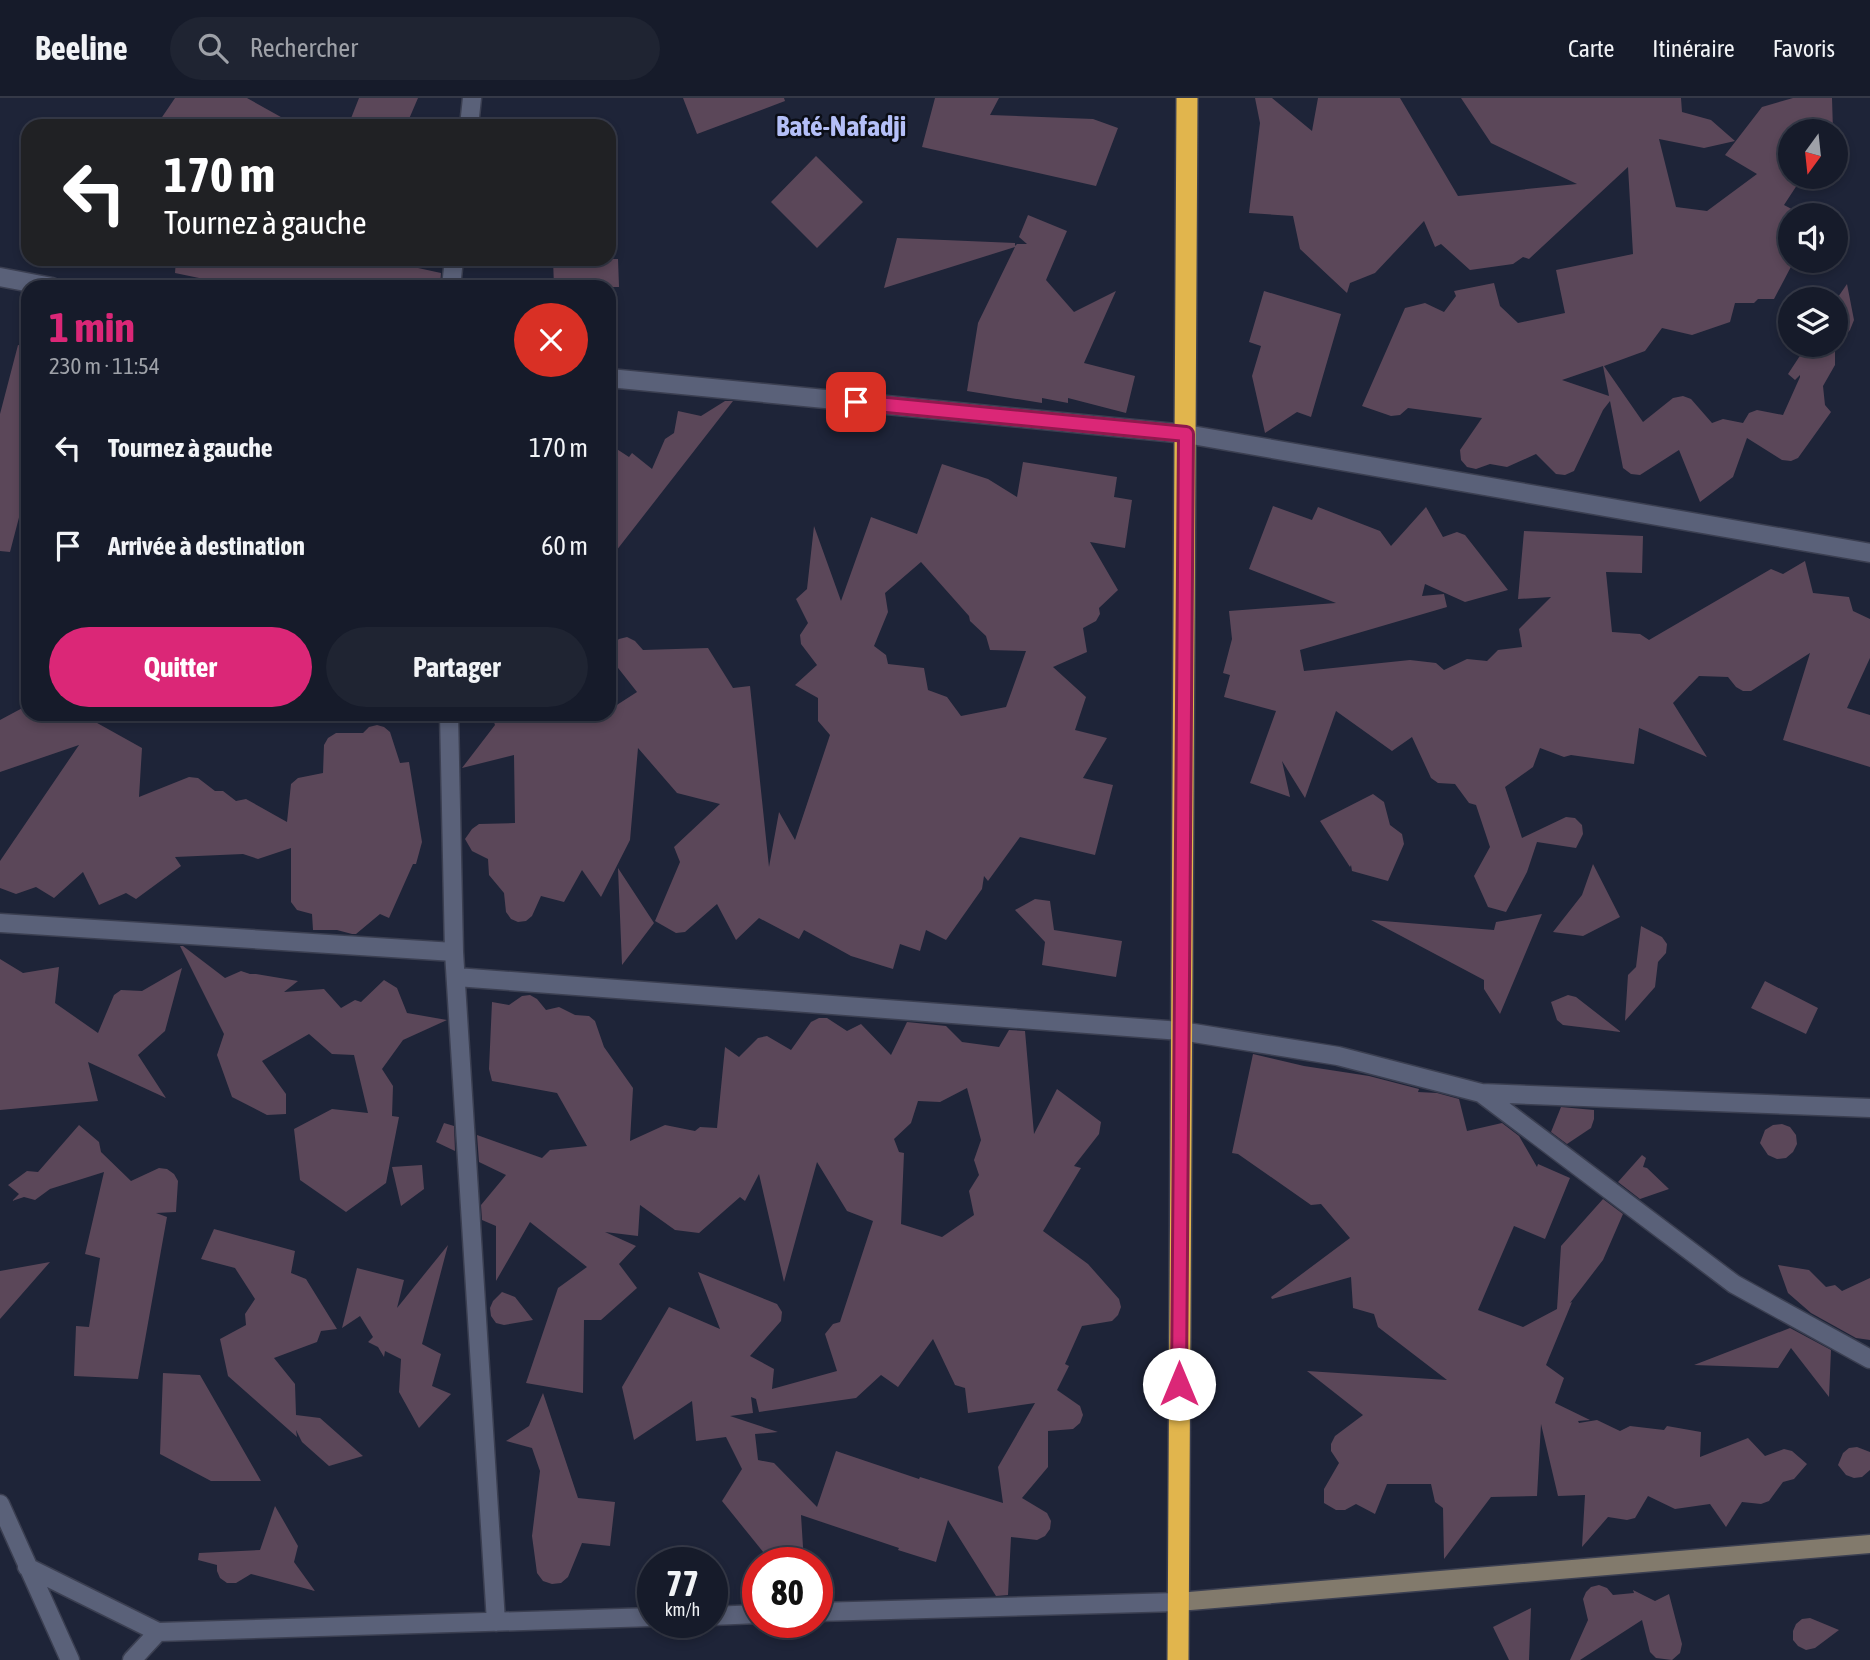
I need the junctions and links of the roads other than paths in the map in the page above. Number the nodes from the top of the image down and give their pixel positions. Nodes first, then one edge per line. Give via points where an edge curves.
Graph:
1 (472, 98) edge
2 (1187, 98) edge
3 (470, 119) edge
4 (0, 277) edge
5 (21, 281) edge
6 (616, 379) edge
7 (1186, 434) junction
8 (1870, 553) edge
9 (449, 721) edge
10 (0, 923) edge
11 (454, 953) junction
12 (456, 977) junction
13 (1181, 1031) junction
14 (1481, 1093) junction
15 (1870, 1108) edge
16 (1870, 1359) edge
17 (0, 1504) edge
18 (1870, 1544) edge
19 (27, 1567) junction
20 (1178, 1602) junction
21 (833, 1612) edge
22 (637, 1618) edge
23 (496, 1622) junction
24 (158, 1632) junction
25 (70, 1660) edge
26 (132, 1660) edge
27 (1178, 1660) edge

1 - 3 street
2 - 7 highway
4 - 5 street
6 - 7 street
7 - 8 street
7 - 13 highway
9 - 11 street
10 - 11 street
11 - 12 street
12 - 13 street
12 - 23 street
13 - 14 street via 1338,1056
13 - 20 highway
14 - 15 street
14 - 16 street via 1734,1284
17 - 19 street
18 - 20 street
19 - 24 street
19 - 25 street
20 - 21 street
20 - 27 highway
22 - 23 street
23 - 24 street
24 - 26 street

